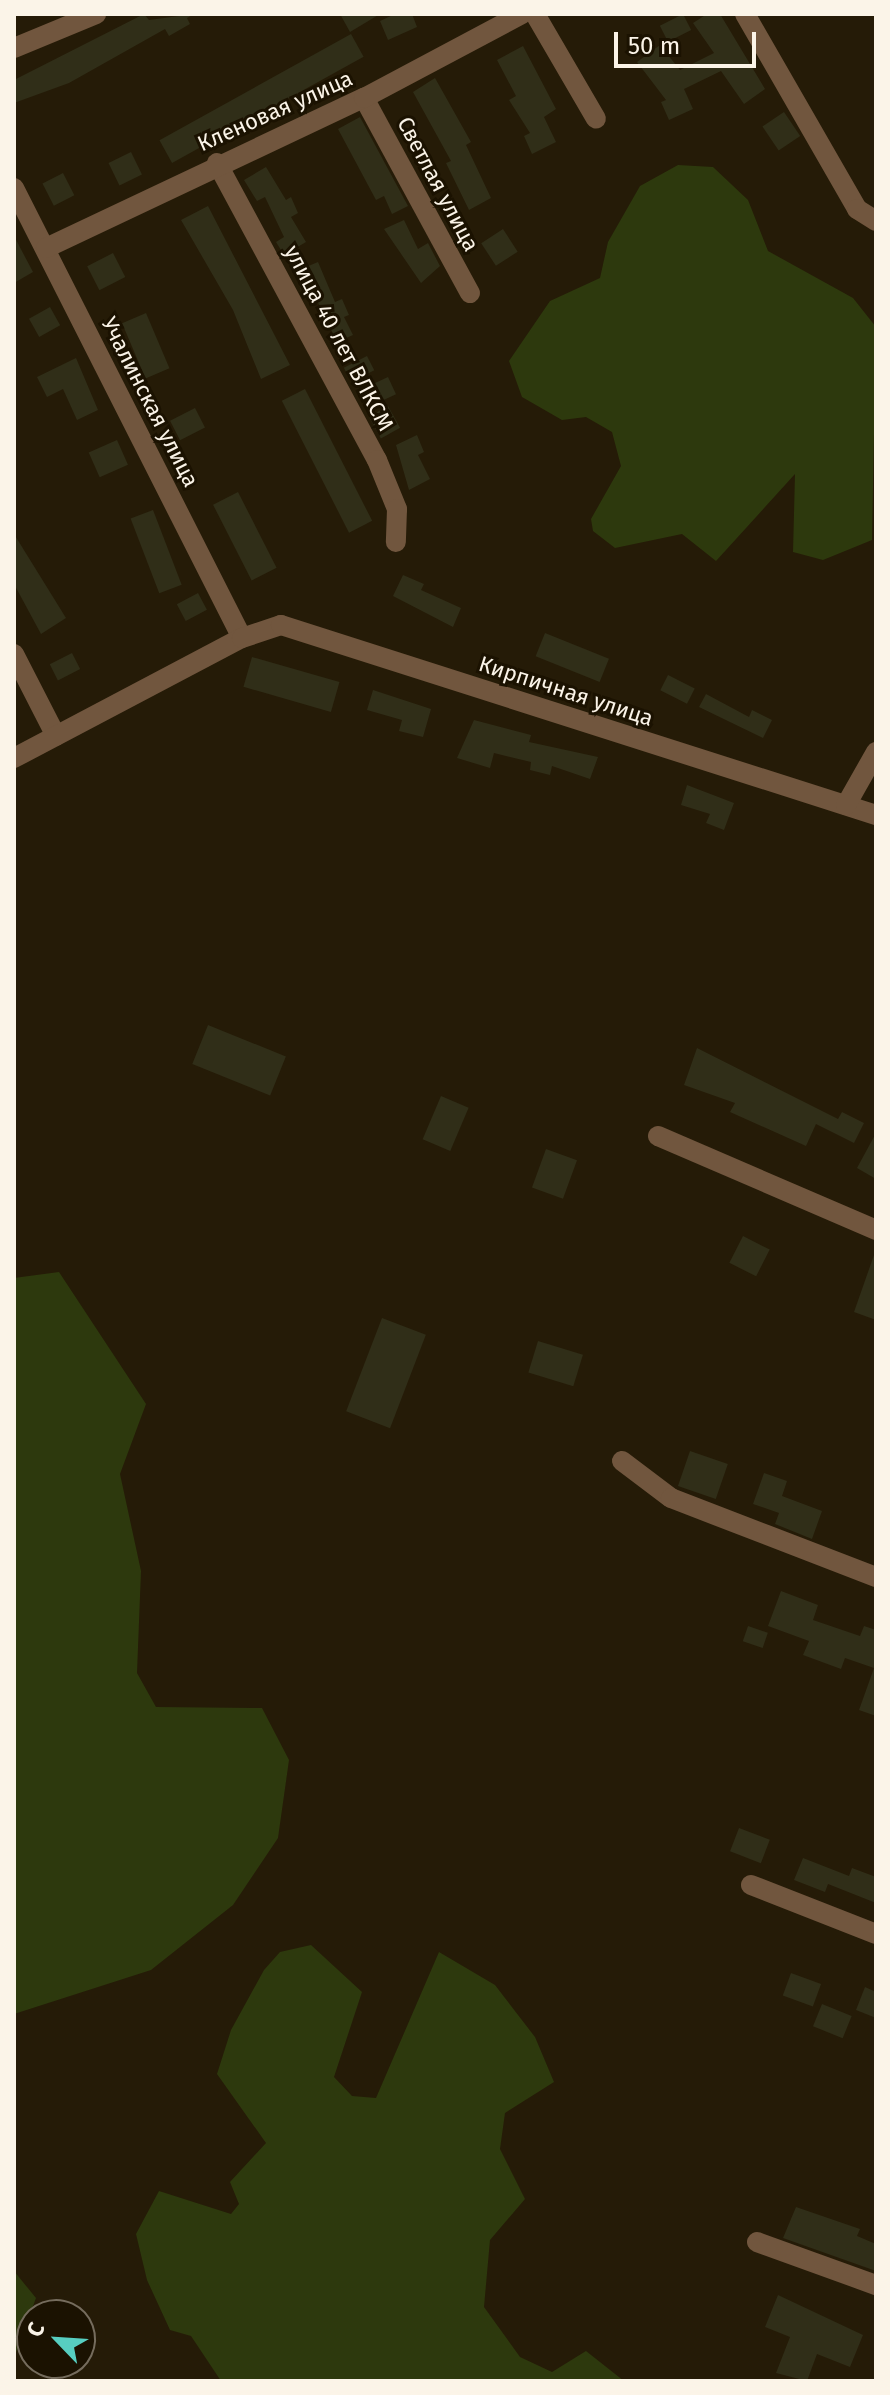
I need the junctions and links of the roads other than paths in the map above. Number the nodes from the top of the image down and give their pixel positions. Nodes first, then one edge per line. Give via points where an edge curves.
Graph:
1 (96, 14) edge
2 (522, 14) edge
3 (535, 14) edge
4 (745, 14) edge
5 (14, 48) edge
6 (364, 98) junction
7 (596, 119) dead end
8 (217, 163) junction
9 (14, 188) edge
10 (876, 221) edge
11 (46, 248) junction
12 (470, 293) dead end
13 (396, 542) dead end
14 (242, 638) junction
15 (14, 654) edge
16 (56, 736) junction
17 (876, 752) edge
18 (14, 758) edge
19 (846, 805) junction
20 (876, 815) edge
21 (658, 1136) dead end
22 (876, 1230) edge
23 (622, 1461) dead end
24 (876, 1577) edge
25 (751, 1885) dead end
26 (876, 1934) edge
27 (757, 2242) dead end
28 (876, 2285) edge

1 - 5 street
2 - 6 street, Кленовая улица
3 - 7 street
4 - 10 street via 857,209
6 - 8 street, Кленовая улица
6 - 12 street, Светлая улица
8 - 11 street, Кленовая улица
8 - 13 street, улица 40 лет ВЛКСМ via 377,460 397,509
9 - 11 street, Учалинская улица
11 - 14 street, Учалинская улица
14 - 16 street, Кирпичная улица
14 - 19 street, Кирпичная улица via 281,625
15 - 16 street
16 - 18 street, Кирпичная улица
17 - 19 street
19 - 20 street, Кирпичная улица
21 - 22 street
23 - 24 street via 671,1498
25 - 26 street
27 - 28 street

